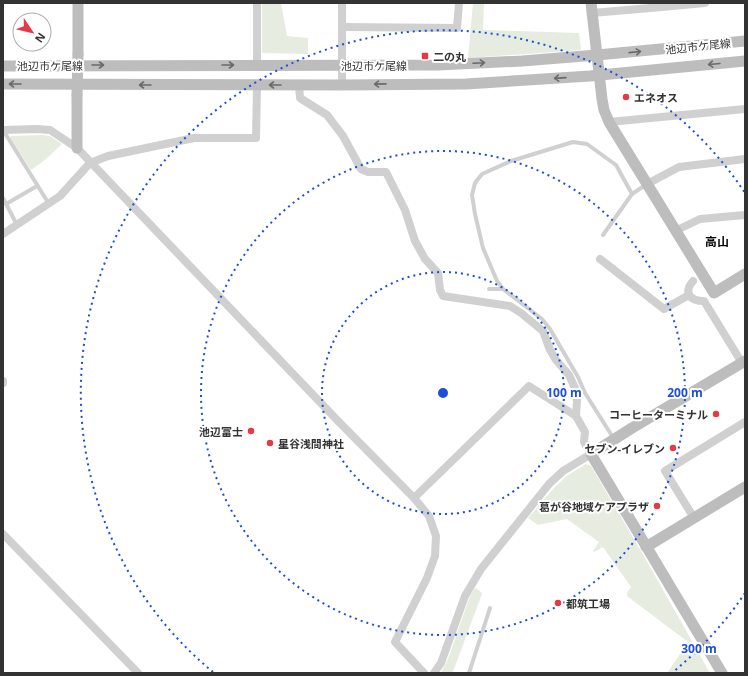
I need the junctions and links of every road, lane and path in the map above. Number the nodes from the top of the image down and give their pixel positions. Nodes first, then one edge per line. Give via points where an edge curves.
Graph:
1 (78, 3) edge
2 (257, 3) edge
3 (342, 3) edge
4 (459, 3) edge
5 (705, 3) edge
6 (662, 5) edge
7 (592, 8) edge
8 (342, 27) junction
9 (745, 41) edge
10 (596, 56) junction
11 (745, 61) edge
12 (257, 65) junction
13 (342, 65) junction
14 (3, 66) edge
15 (599, 75) junction
16 (3, 84) edge
17 (257, 85) junction
18 (299, 85) junction
19 (342, 85) junction
20 (745, 109) edge
21 (609, 122) junction
22 (3, 130) edge
23 (77, 148) junction
24 (745, 159) edge
25 (90, 163) junction
26 (647, 184) junction
27 (37, 186) junction
28 (632, 194) junction
29 (3, 198) edge
30 (6, 204) junction
31 (49, 204) junction
32 (745, 215) edge
33 (17, 225) junction
34 (675, 231) junction
35 (3, 234) edge
36 (603, 235) dead end
37 (600, 259) dead end
38 (745, 274) edge
39 (693, 281) dead end
40 (489, 289) dead end
41 (503, 289) junction
42 (689, 295) junction
43 (744, 362) edge
44 (576, 416) junction
45 (745, 422) edge
46 (614, 440) junction
47 (591, 454) junction
48 (745, 487) edge
49 (414, 498) junction
50 (694, 518) junction
51 (3, 534) edge
52 (646, 547) junction
53 (490, 608) dead end
54 (138, 673) edge
55 (424, 673) edge
56 (434, 673) edge
57 (469, 673) edge
58 (722, 673) edge

1 - 23 street, bridge
2 - 12 street
3 - 8 street
4 - 8 street via 457,28
5 - 6 street
6 - 7 street
7 - 10 street
8 - 13 street
10 -> 9 street, 池辺市ケ尾線
13 -> 10 street, 池辺市ケ尾線 via 438,65
10 - 15 street
11 -> 15 street, 池辺市ケ尾線
12 - 13 street, 池辺市ケ尾線
14 -> 12 street, 池辺市ケ尾線
13 - 19 street
15 -> 19 street, 池辺市ケ尾線 via 466,84
15 - 21 street via 603,104
17 -> 16 street, 池辺市ケ尾線
18 -> 17 street, 池辺市ケ尾線
17 - 25 street via 256,138 194,138 108,156
18 - 19 street, 池辺市ケ尾線
18 - 44 street via 300,98 327,115 343,136 361,169 368,172 386,172 390,177 415,241 425,260 438,273 443,296 510,306 543,331 550,350 575,388
20 - 21 street
21 - 26 street
22 - 23 street via 50,130
22 - 27 lane
23 - 25 street
24 - 26 street via 679,167
25 - 31 street via 60,196
25 - 49 street
26 - 28 lane
26 - 34 street
27 - 30 lane
27 - 31 lane
28 - 36 lane
28 - 41 lane via 616,166 587,144 573,142 512,161 482,174 475,183 472,195 475,214 483,248
29 - 30 lane
30 - 33 lane
31 - 33 street
32 - 34 street via 700,219
33 - 35 street
34 - 38 street via 714,293
37 - 42 street via 664,309
39 - 42 street via 687,290
40 - 41 lane
41 - 46 lane via 542,319 550,329
42 - 43 street via 697,301 704,301
43 - 46 street
44 - 47 street via 585,432 584,442
44 - 49 street via 529,386
45 - 50 street via 665,470
46 - 47 street
47 - 52 street
47 - 56 street via 563,471 549,484 481,569 465,596 441,663
48 - 50 street
49 - 55 street via 429,516 436,536 435,556 427,578 395,642
50 - 52 street
51 - 54 street
52 - 58 street
53 - 57 lane

